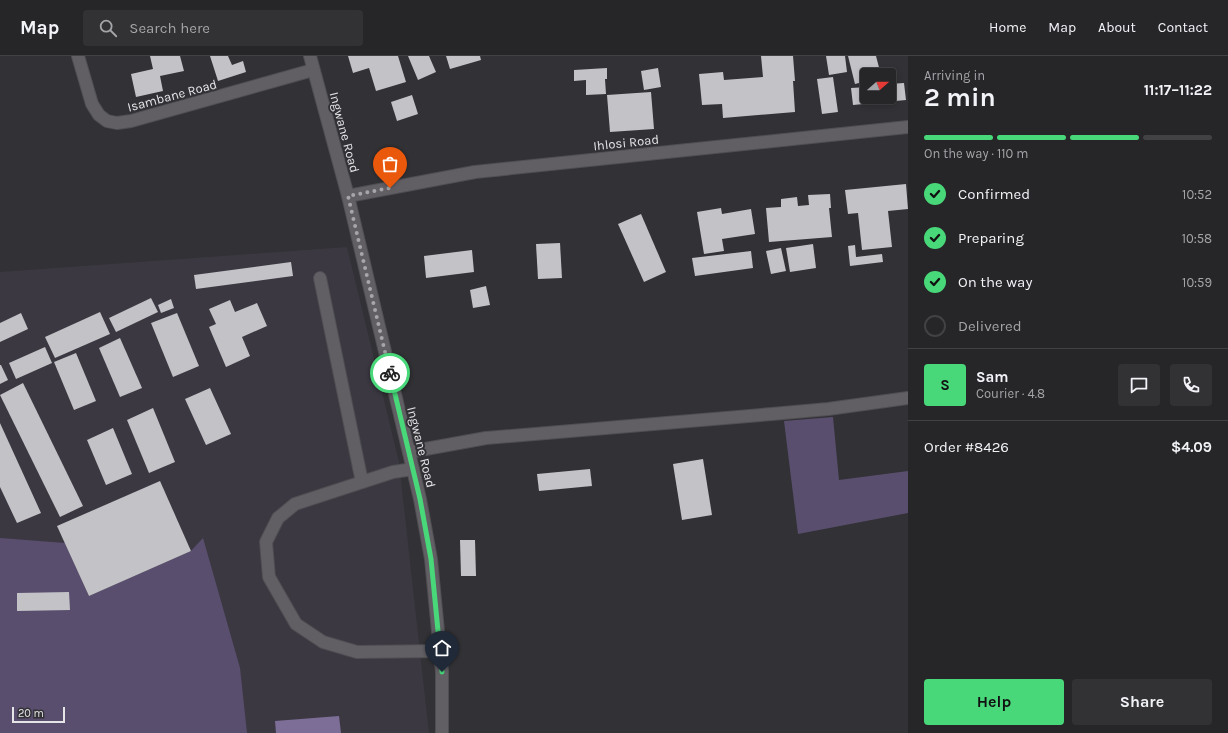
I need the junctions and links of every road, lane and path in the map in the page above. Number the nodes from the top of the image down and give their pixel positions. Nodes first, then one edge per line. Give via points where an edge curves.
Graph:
1 (78, 56) edge
2 (310, 56) edge
3 (313, 70) junction
4 (908, 127) edge
5 (348, 196) junction
6 (320, 278) dead end
7 (908, 398) edge
8 (409, 452) junction
9 (413, 469) junction
10 (362, 482) junction
11 (440, 651) junction
12 (442, 733) edge

1 - 3 street, Isambane Road via 92,104 99,115 107,121 117,123
2 - 3 street, Ingwane Road
3 - 5 street, Ingwane Road
4 - 5 street, Ihlosi Road via 475,172
5 - 8 street, Ingwane Road
6 - 10 street
7 - 8 street via 828,409 486,438
8 - 9 street, Ingwane Road
9 - 10 street via 393,472
9 - 11 street, Ingwane Road via 431,559
10 - 11 street via 295,504 278,518 266,542 269,577 296,624 323,642 357,652
11 - 12 street, Ingwane Road

